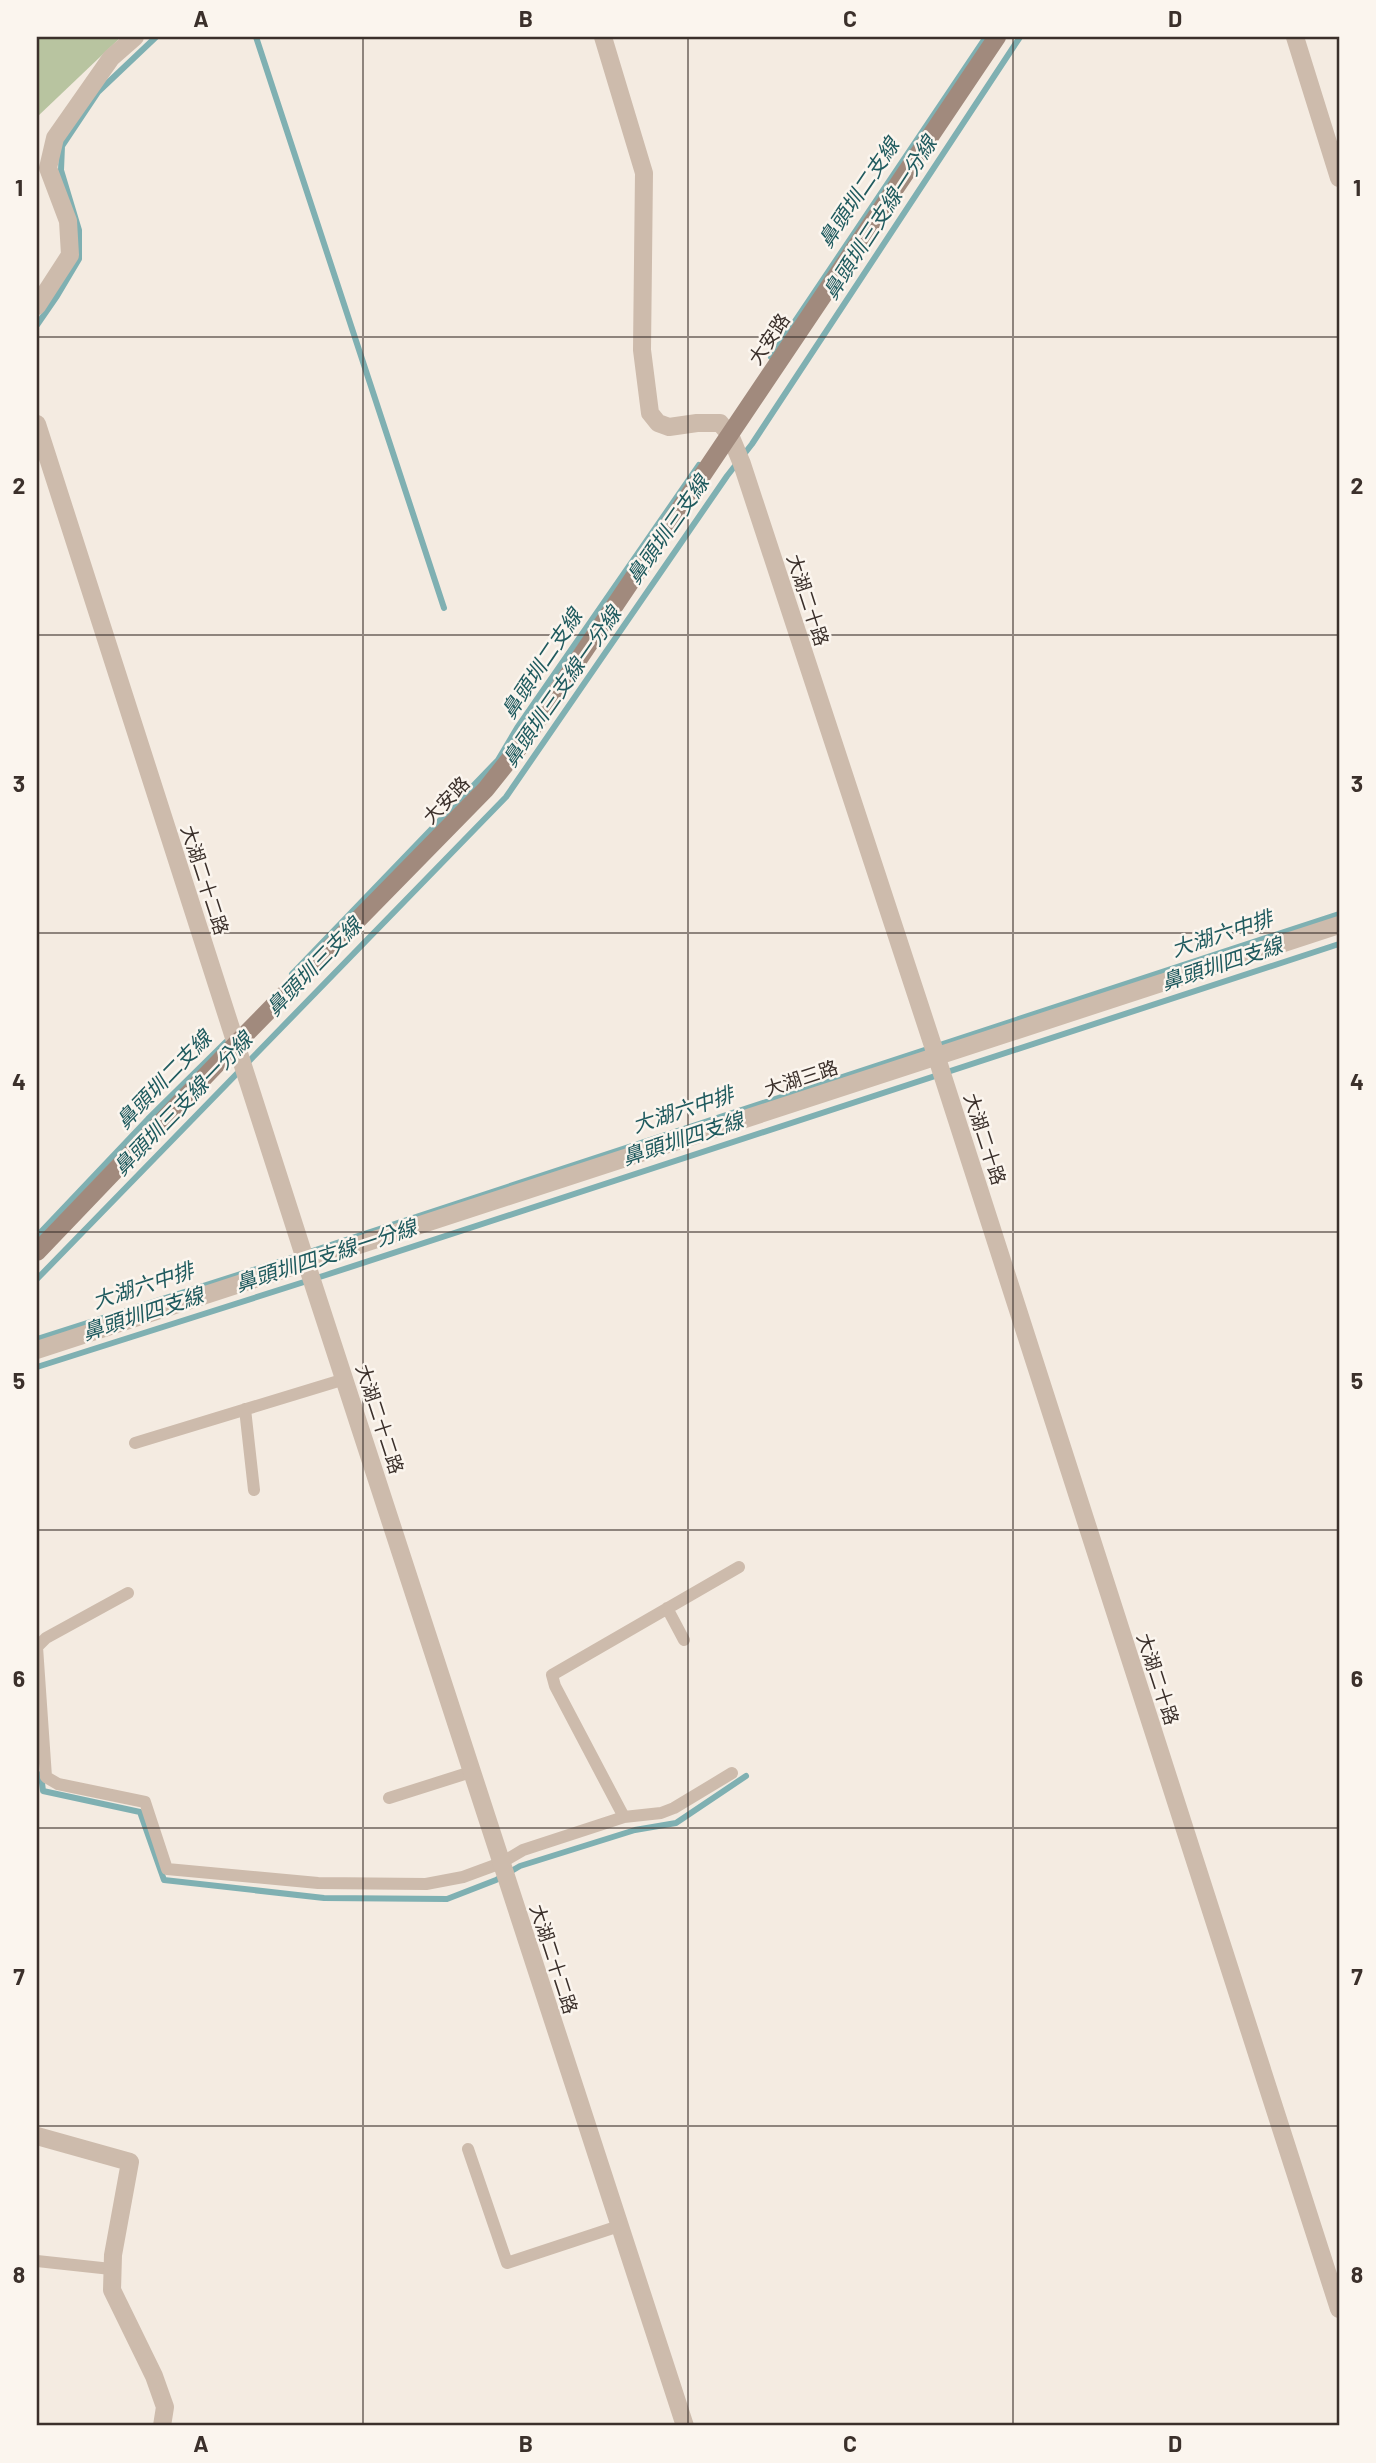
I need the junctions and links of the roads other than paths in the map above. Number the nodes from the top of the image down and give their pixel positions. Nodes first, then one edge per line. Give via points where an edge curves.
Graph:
1 (135, 37) edge
2 (603, 37) edge
3 (997, 37) edge
4 (1295, 37) edge
5 (1339, 178) edge
6 (37, 306) edge
7 (37, 424) edge
8 (730, 435) junction
9 (1339, 925) edge
10 (236, 1044) junction
11 (936, 1055) junction
12 (37, 1252) edge
13 (306, 1262) junction
14 (37, 1350) edge
15 (345, 1378) junction
16 (245, 1409) junction
17 (135, 1443) dead end
18 (254, 1490) dead end
19 (739, 1567) dead end
20 (128, 1593) dead end
21 (667, 1608) junction
22 (684, 1640) dead end
23 (471, 1772) junction
24 (732, 1773) dead end
25 (389, 1798) dead end
26 (624, 1816) junction
27 (501, 1863) junction
28 (37, 2136) edge
29 (468, 2149) dead end
30 (619, 2225) junction
31 (37, 2261) edge
32 (111, 2269) junction
33 (1339, 2309) edge
34 (162, 2426) edge
35 (685, 2426) edge

1 - 6 street via 111,58 55,138 48,167 68,221 69,255
2 - 8 street via 644,173 642,350 650,412 658,423 669,427 720,423
3 - 8 street, 大安路
4 - 5 street
7 - 10 street, 大湖二十二路
8 - 10 street, 大安路 via 521,745 486,789
8 - 11 street, 大湖二十路
9 - 11 street, 大湖三路
10 - 12 street, 大安路
10 - 13 street, 大湖二十二路
11 - 13 street, 大湖三路
11 - 33 street, 大湖二十路
13 - 14 street, 大湖三路
13 - 15 street, 大湖二十二路
15 - 16 lane
15 - 23 street, 大湖二十二路
16 - 17 lane
16 - 18 lane
19 - 21 lane
20 - 27 lane via 37,1647 46,1777 58,1784 145,1802 167,1870 318,1882 426,1884
21 - 22 lane
21 - 26 lane via 552,1675
23 - 25 lane
23 - 27 street, 大湖二十二路
24 - 26 lane via 674,1808
26 - 27 lane via 523,1850
27 - 30 street, 大湖二十二路
28 - 32 street via 130,2162
29 - 30 lane via 507,2263
30 - 35 street, 大湖二十二路
31 - 32 lane
32 - 34 street via 112,2290 165,2407

